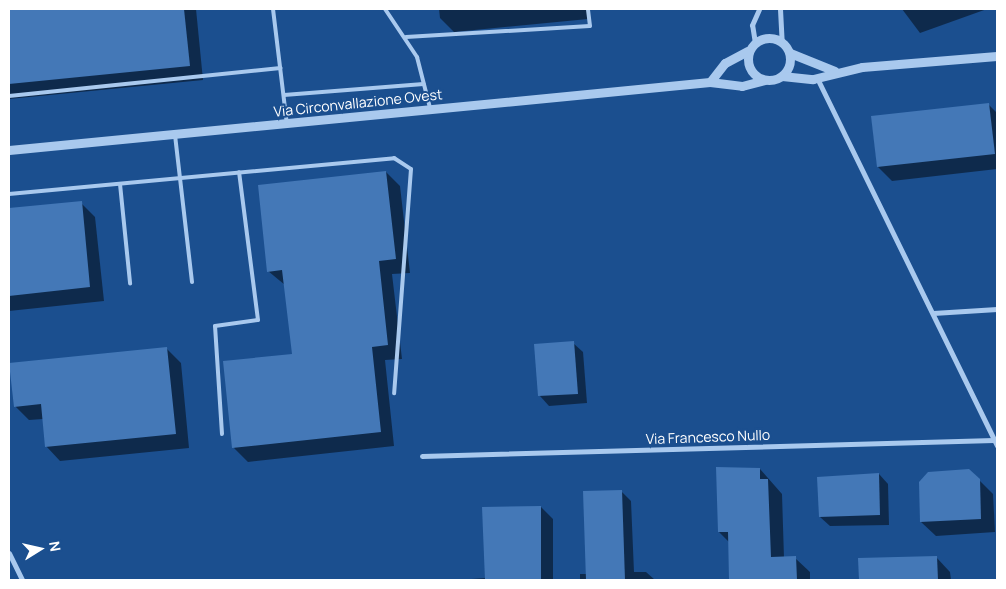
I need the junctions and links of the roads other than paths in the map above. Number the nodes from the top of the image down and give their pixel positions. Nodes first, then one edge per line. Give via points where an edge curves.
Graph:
1 (274, 9) edge
2 (385, 9) edge
3 (588, 9) edge
4 (759, 9) edge
5 (780, 9) edge
6 (406, 37) junction
7 (782, 42) junction
8 (755, 43) junction
9 (748, 51) junction
10 (790, 53) junction
11 (997, 56) edge
12 (281, 68) junction
13 (836, 71) junction
14 (782, 76) junction
15 (817, 78) junction
16 (764, 80) junction
17 (710, 82) junction
18 (424, 84) junction
19 (284, 95) junction
20 (9, 96) edge
21 (431, 110) junction
22 (287, 124) junction
23 (175, 134) junction
24 (9, 150) edge
25 (239, 172) junction
26 (180, 176) junction
27 (120, 184) junction
28 (9, 194) edge
29 (192, 282) dead end
30 (130, 283) dead end
31 (997, 309) edge
32 (934, 312) junction
33 (394, 393) dead end
34 (222, 434) dead end
35 (996, 443) edge
36 (422, 456) dead end
37 (9, 553) edge
38 (22, 580) edge

1 - 12 lane
2 - 6 lane
3 - 6 lane via 590,26
4 - 8 street via 752,26
5 - 7 street
6 - 18 lane
7 - 8 street via 768,38
7 - 10 street
8 - 9 street
9 - 16 street via 750,69
9 - 17 street via 725,63
10 - 13 street
10 - 14 street via 790,66
11 - 13 street
12 - 19 lane
12 - 20 lane
13 - 15 street
14 - 15 street
14 - 16 street
15 - 32 street
16 - 17 street, Via Circonvallazione Ovest via 742,86
17 - 21 street, Via Circonvallazione Ovest
18 - 19 lane
18 - 21 lane
19 - 22 lane
21 - 22 street, Via Circonvallazione Ovest
22 - 23 street, Via Circonvallazione Ovest
23 - 24 street, Via Circonvallazione Ovest
23 - 26 lane
25 - 26 lane
25 - 33 lane via 394,158 411,169
25 - 34 lane via 258,320 215,326
26 - 27 lane
26 - 29 lane
27 - 28 lane
27 - 30 lane
31 - 32 street
32 - 35 street
35 - 36 street, Via Francesco Nullo
37 - 38 street

